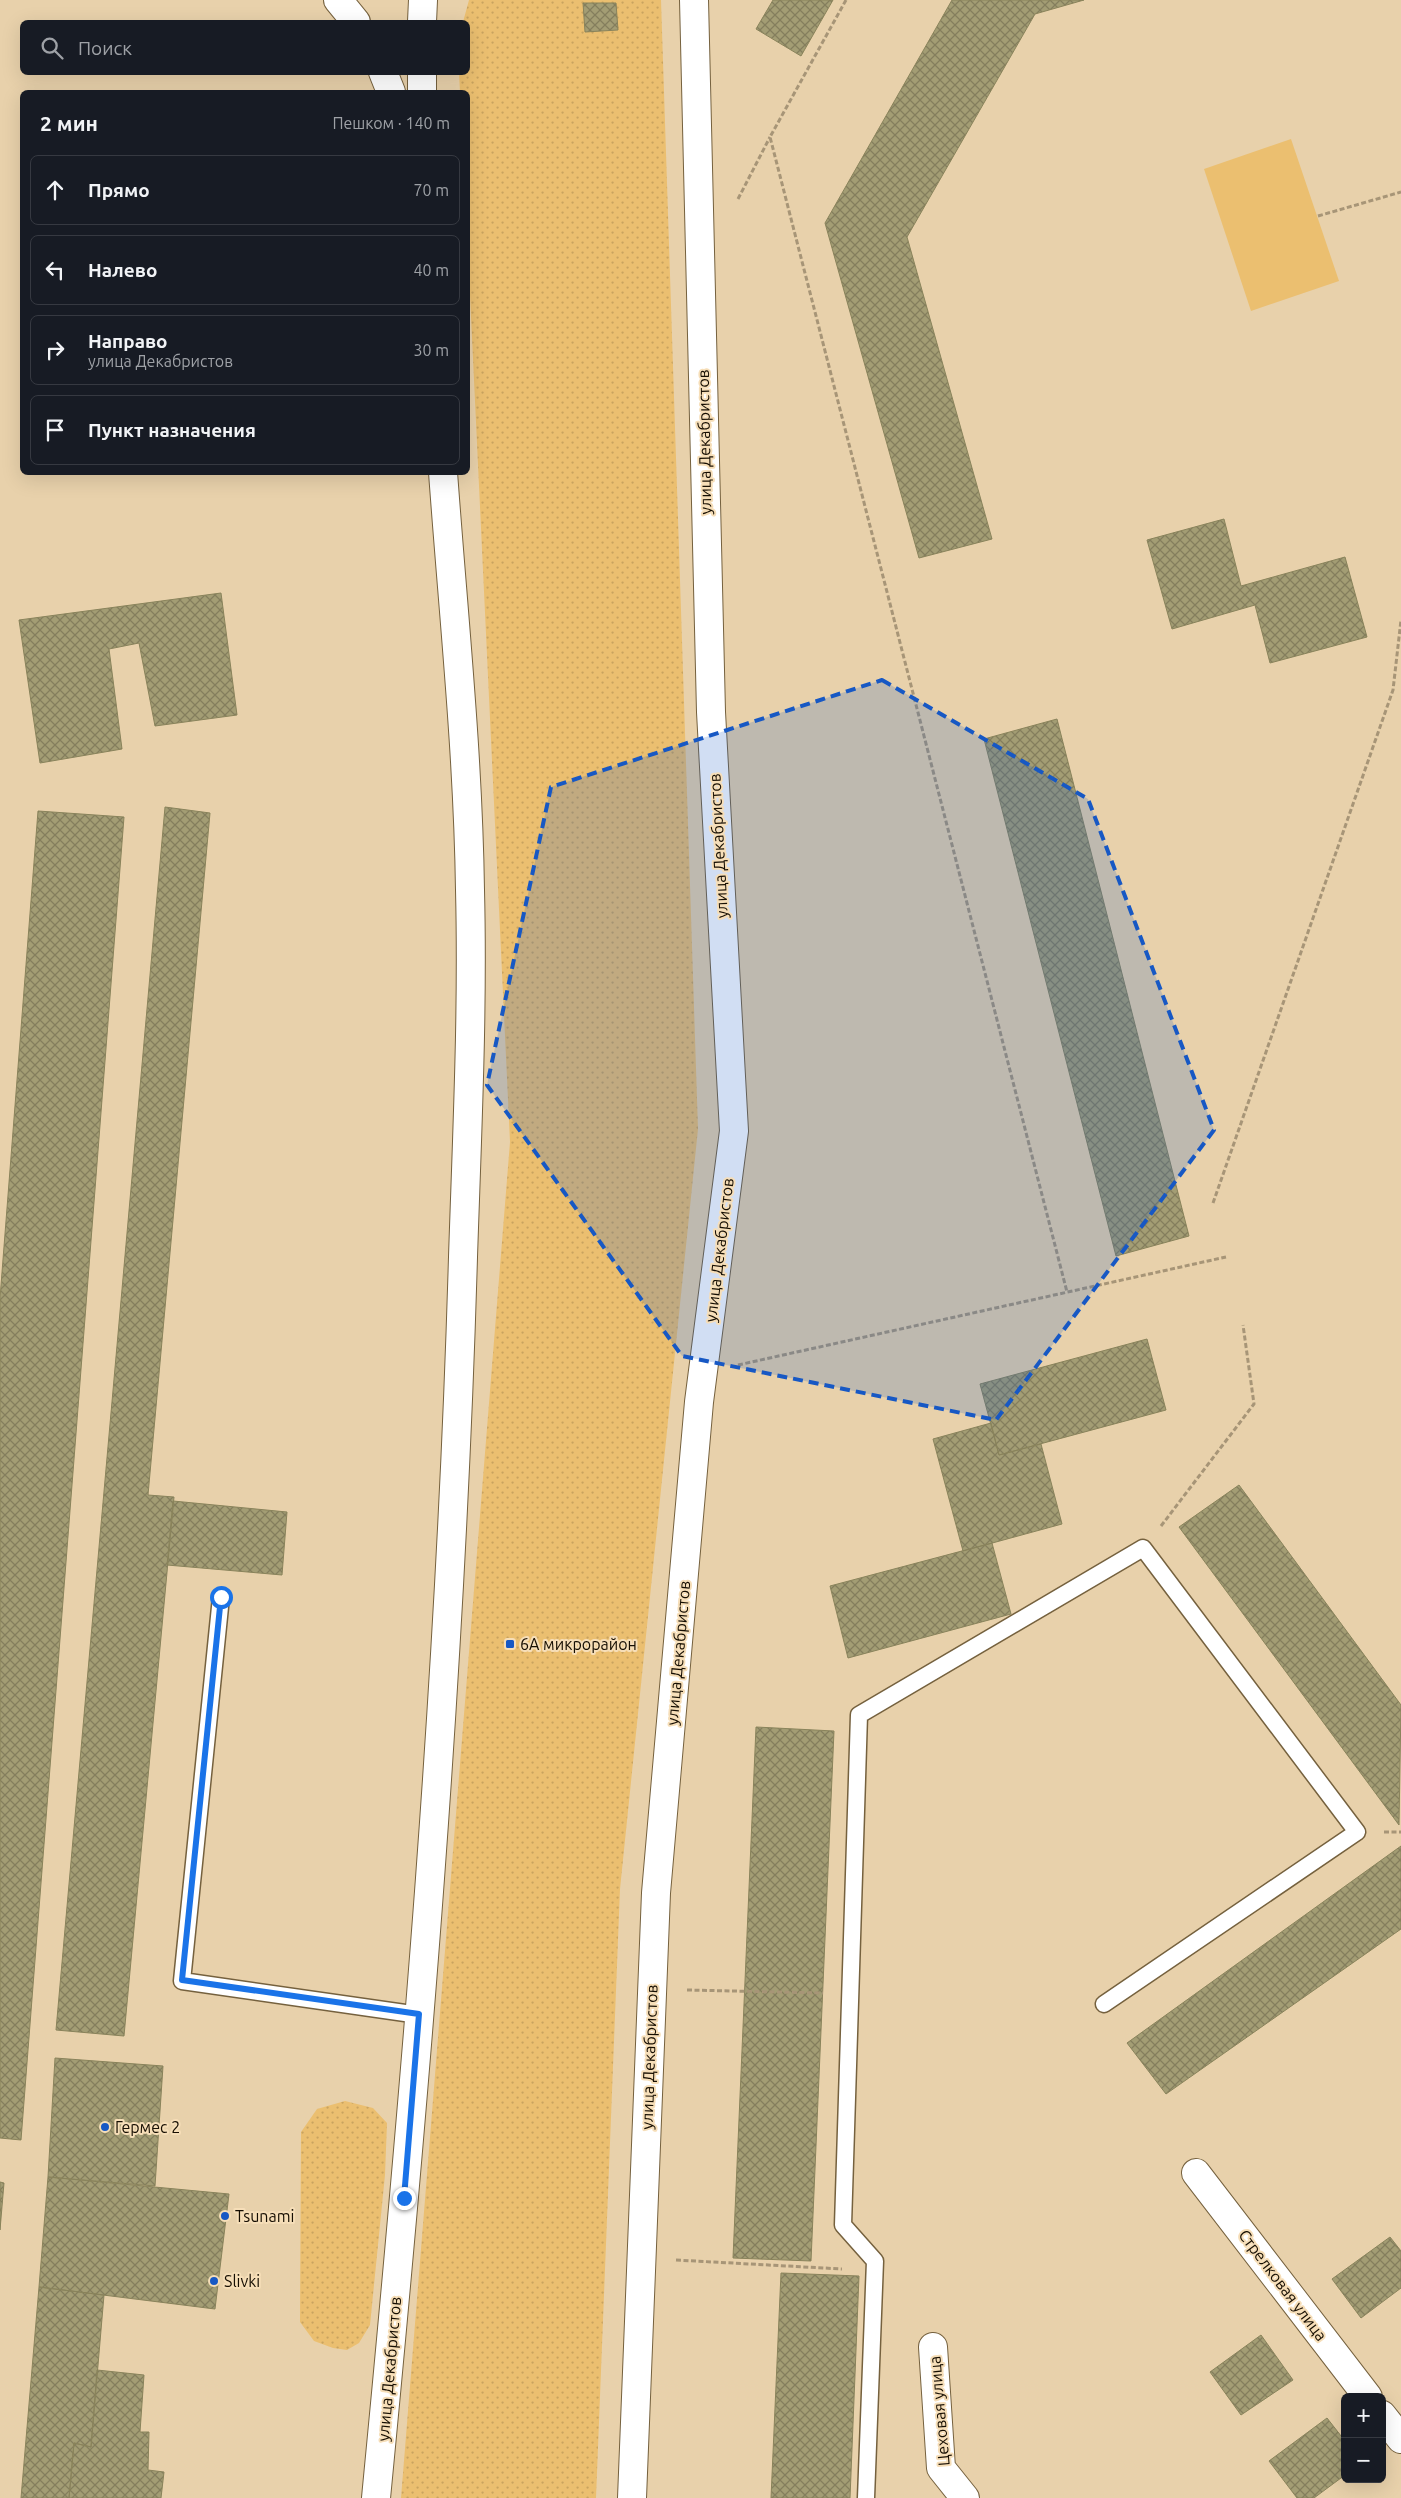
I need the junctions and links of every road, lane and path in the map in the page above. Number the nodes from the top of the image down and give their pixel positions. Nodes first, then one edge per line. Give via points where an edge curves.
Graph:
1 (338, 0) edge
2 (423, 0) edge
3 (694, 0) edge
4 (846, 0) edge
5 (354, 20) edge
6 (422, 20) edge
7 (385, 75) edge
8 (422, 75) edge
9 (390, 90) edge
10 (422, 90) edge
11 (770, 137) junction
12 (1401, 192) edge
13 (738, 199) dead end
14 (1318, 216) dead end
15 (443, 475) edge
16 (1401, 620) edge
17 (1213, 1203) dead end
18 (1226, 1257) dead end
19 (1067, 1292) junction
20 (1242, 1325) dead end
21 (732, 1366) dead end
22 (1144, 1548) junction
23 (221, 1597) dead end
24 (683, 1990) dead end
25 (851, 1993) junction
26 (1104, 2004) dead end
27 (419, 2014) junction
28 (1196, 2173) dead end
29 (670, 2260) dead end
30 (874, 2270) junction
31 (933, 2347) dead end
32 (1365, 2393) edge
33 (1386, 2420) edge
34 (1401, 2440) edge
35 (376, 2498) edge
36 (632, 2498) edge
37 (866, 2498) edge
38 (964, 2498) edge

1 - 5 street
2 - 6 street
3 - 36 street, улица Декабристов via 711,712 734,1131 699,1402 656,1893
4 - 11 path
7 - 9 street
8 - 10 street
11 - 13 path
11 - 19 path
12 - 14 path
15 - 27 street, улица Декабристов via 462,711 470,891 467,1132 447,1650
16 - 17 path via 1393,690
18 - 19 path
19 - 21 path
20 - 22 path via 1254,1404
22 - 25 lane via 859,1715
22 - 26 lane via 1358,1832
23 - 27 lane via 182,1980
24 - 25 path
25 - 30 lane via 843,2225 875,2261
27 - 35 street, улица Декабристов
28 - 32 street, Стрелковая улица
29 - 30 path
30 - 37 lane
31 - 38 street, Цеховая улица via 941,2468
33 - 34 street

